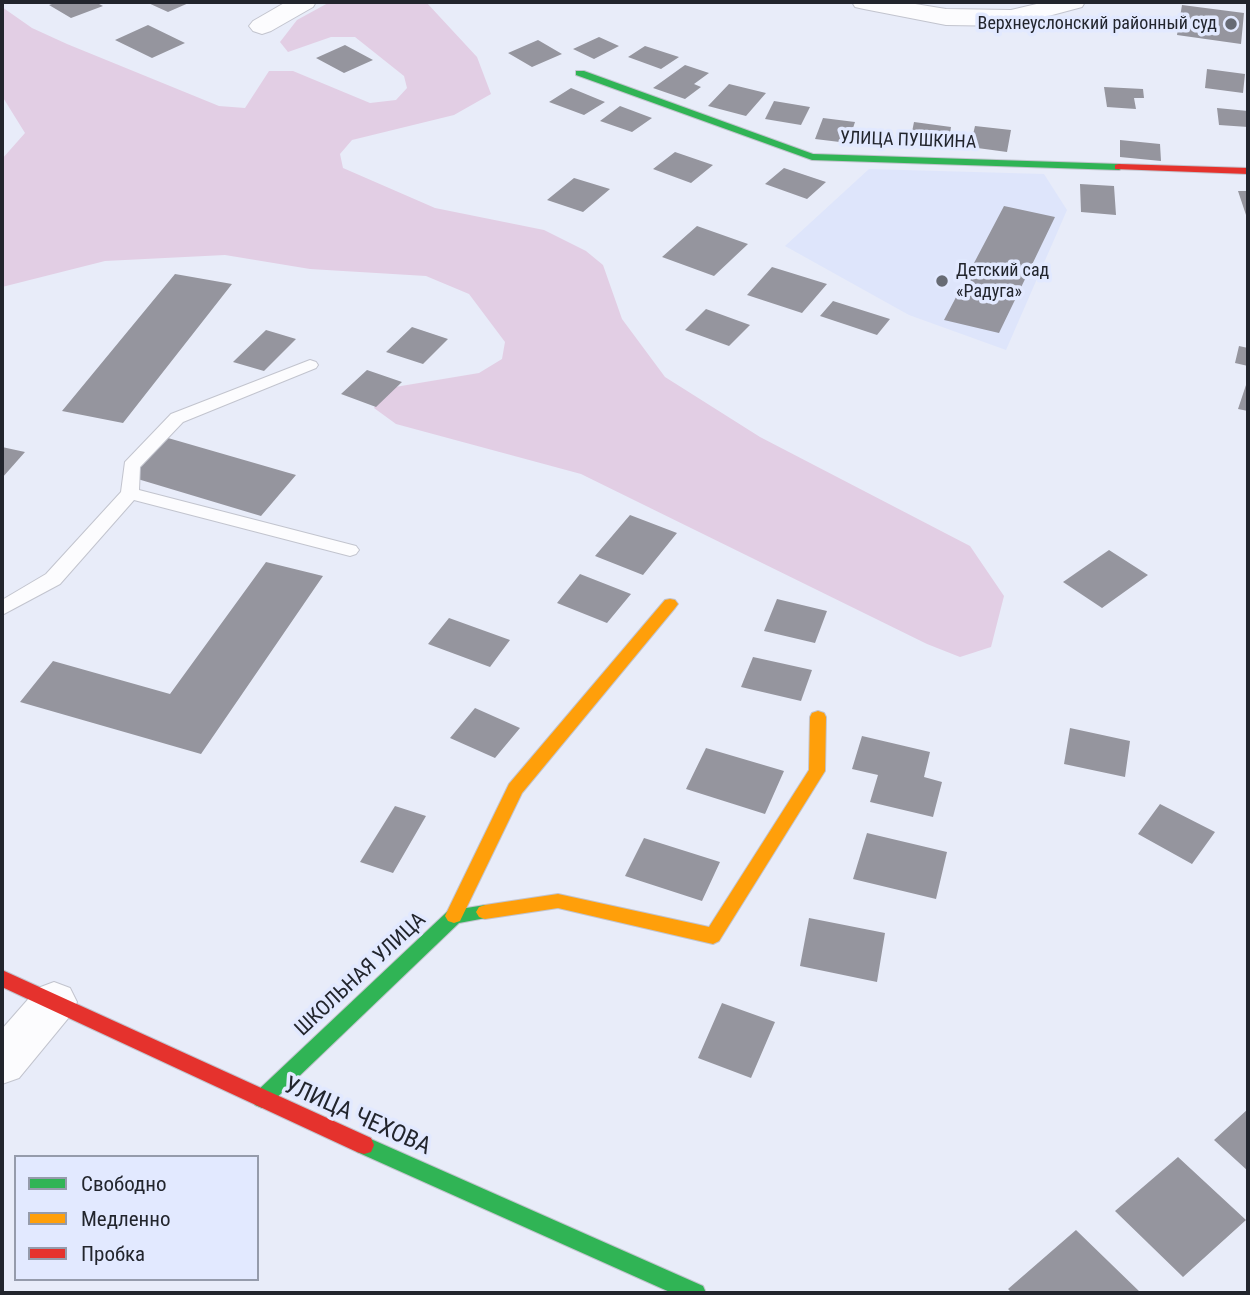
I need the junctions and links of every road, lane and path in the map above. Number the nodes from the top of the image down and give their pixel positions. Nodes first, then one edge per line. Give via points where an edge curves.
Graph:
1 (304, 2) edge
2 (864, 2) edge
3 (1073, 2) edge
4 (262, 26) dead end
5 (580, 73) dead end
6 (1248, 172) edge
7 (310, 365) dead end
8 (130, 493) junction
9 (350, 550) dead end
10 (670, 604) dead end
11 (2, 608) edge
12 (818, 717) dead end
13 (454, 916) junction
14 (2, 978) edge
15 (54, 1002) junction
16 (2, 1063) edge
17 (261, 1099) junction
18 (695, 1293) edge

1 - 4 street
2 - 3 street via 946,17 1011,18
5 - 6 street, УЛИЦА ПУШКИНА via 812,157
7 - 8 lane via 177,418 131,466
8 - 9 lane
8 - 11 lane via 53,579
10 - 13 street via 515,789
12 - 13 street, ШКОЛЬНАЯ УЛИЦА via 817,771 713,936 558,901
13 - 17 street, ШКОЛЬНАЯ УЛИЦА
14 - 15 street, УЛИЦА ЧЕХОВА
15 - 16 street
15 - 17 street, УЛИЦА ЧЕХОВА
17 - 18 street, УЛИЦА ЧЕХОВА

